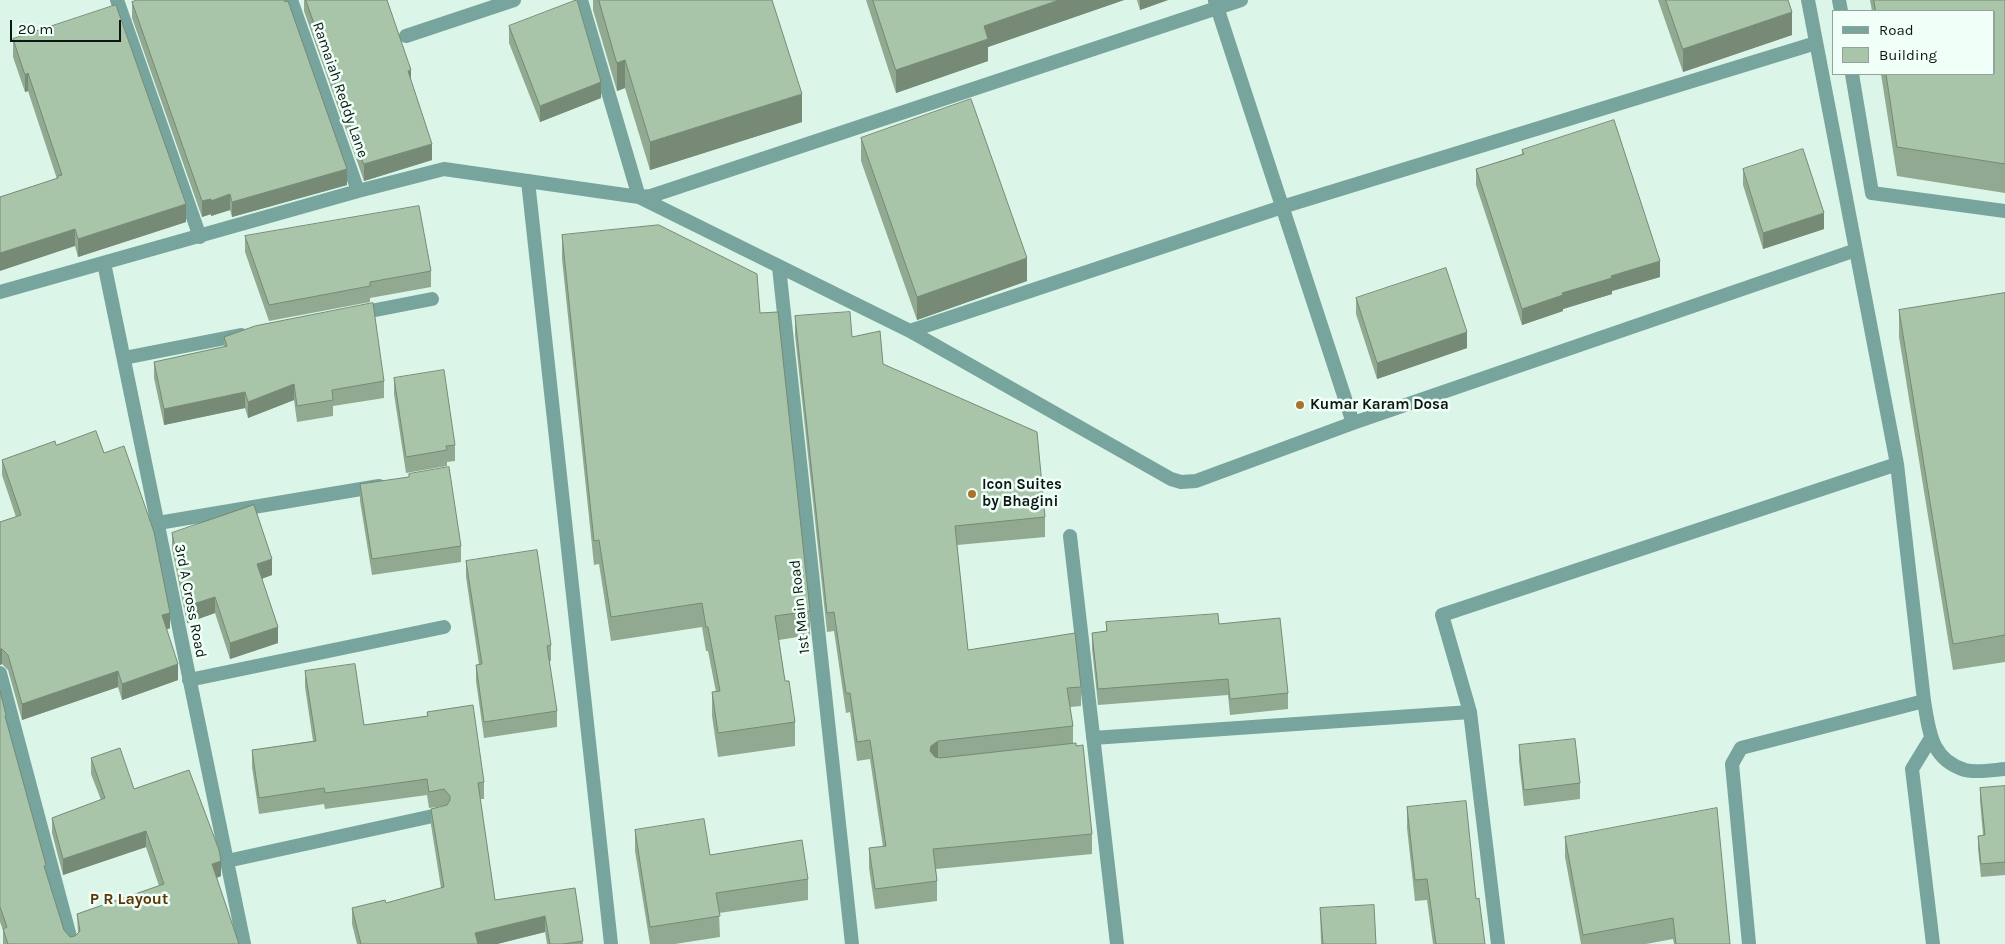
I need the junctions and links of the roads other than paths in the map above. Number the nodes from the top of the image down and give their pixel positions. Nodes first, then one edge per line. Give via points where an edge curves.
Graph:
1 (118, 0) edge
2 (292, 0) edge
3 (514, 0) edge
4 (581, 0) edge
5 (1241, 0) edge
6 (1808, 0) edge
7 (1216, 4) edge
8 (406, 36) dead end
9 (1816, 43) junction
10 (1852, 75) edge
11 (528, 182) junction
12 (358, 191) junction
13 (639, 198) junction
14 (1282, 207) junction
15 (2005, 212) edge
16 (200, 237) junction
17 (1856, 250) junction
18 (104, 263) junction
19 (779, 267) junction
20 (0, 292) edge
21 (432, 299) dead end
22 (345, 316) edge
23 (910, 330) junction
24 (258, 332) edge
25 (124, 358) junction
26 (1353, 423) junction
27 (1897, 464) junction
28 (394, 484) edge
29 (158, 523) junction
30 (1070, 536) dead end
31 (444, 627) dead end
32 (0, 673) edge
33 (189, 680) junction
34 (1924, 701) junction
35 (1470, 712) junction
36 (1931, 738) junction
37 (1091, 747) junction
38 (2005, 769) edge
39 (442, 814) edge
40 (227, 861) junction
41 (72, 944) edge
42 (244, 944) edge
43 (612, 944) edge
44 (852, 944) edge
45 (1118, 944) edge
46 (1498, 944) edge
47 (1748, 944) edge
48 (1933, 944) edge

1 - 16 street
2 - 12 street, Ramaiah Reddy Lane
3 - 8 street
4 - 13 street
5 - 7 street
6 - 9 street
7 - 13 street
7 - 14 street
9 - 14 street
9 - 17 street
10 - 15 street via 1872,193
11 - 12 street via 444,169
11 - 13 street
11 - 43 street
12 - 16 street
13 - 19 street
14 - 23 street
14 - 26 street
16 - 18 street
17 - 26 street
17 - 27 street
18 - 20 street
18 - 25 street, 3rd A Cross Road
19 - 23 street
19 - 44 street, 1st Main Road
21 - 22 street
23 - 26 street via 1181,482 1196,481
24 - 25 street
25 - 29 street, 3rd A Cross Road
27 - 34 street
27 - 35 street via 1442,616
28 - 29 street
29 - 33 street, 3rd A Cross Road
30 - 37 street
31 - 33 street
32 - 41 street
33 - 40 street, 3rd A Cross Road
34 - 36 street
34 - 47 street via 1741,748 1732,764
35 - 37 street
35 - 46 street
36 - 38 street via 1943,759 1966,771
36 - 48 street via 1912,769
37 - 45 street
39 - 40 street
40 - 42 street, 3rd A Cross Road

